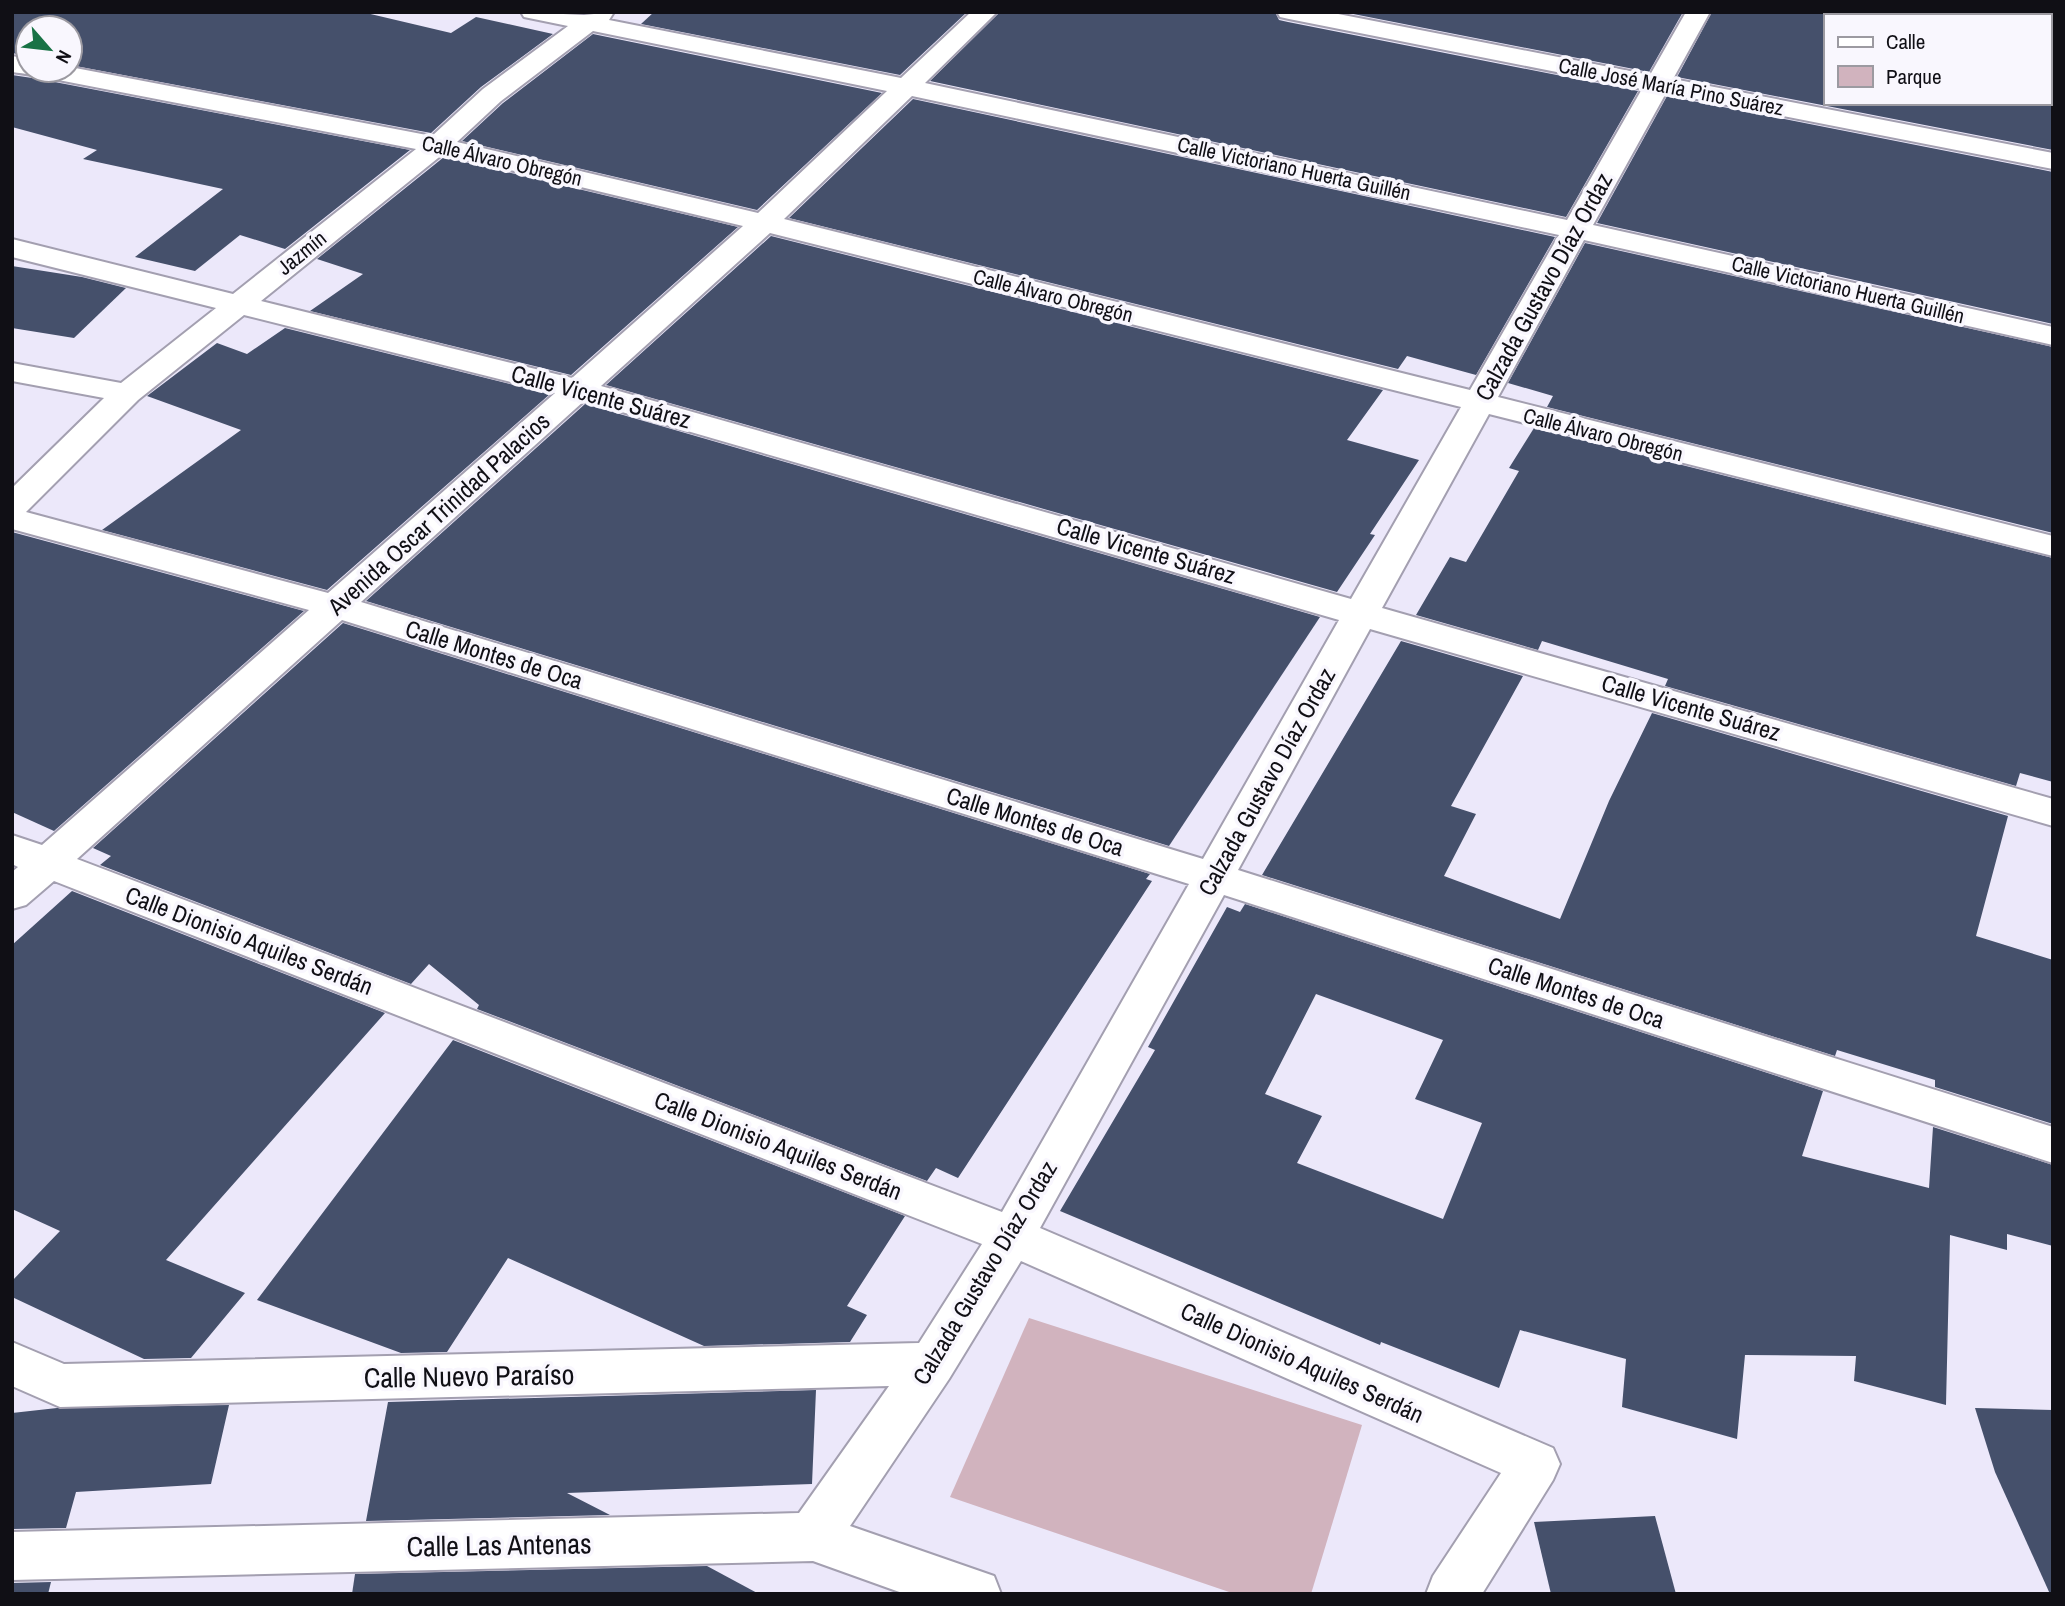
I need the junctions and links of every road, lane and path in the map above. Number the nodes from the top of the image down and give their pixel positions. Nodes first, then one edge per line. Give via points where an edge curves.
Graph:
1 (533, 12) edge
2 (985, 12) edge
3 (1289, 12) edge
4 (1698, 12) edge
5 (595, 18) edge
6 (84, 77) edge
7 (1658, 84) junction
8 (907, 87) junction
9 (438, 145) junction
10 (2053, 161) edge
11 (764, 223) junction
12 (1576, 230) junction
13 (12, 248) edge
14 (236, 306) junction
15 (2053, 336) edge
16 (12, 372) edge
17 (578, 389) junction
18 (127, 393) junction
19 (1478, 404) junction
20 (12, 507) edge
21 (12, 519) edge
22 (2053, 546) edge
23 (336, 606) junction
24 (1361, 612) junction
25 (2053, 813) edge
26 (30, 856) edge
27 (1214, 877) junction
28 (12, 895) edge
29 (2053, 1145) edge
30 (1012, 1236) junction
31 (12, 1363) edge
32 (932, 1364) junction
33 (813, 1537) junction
34 (12, 1556) edge
35 (975, 1594) edge
36 (1452, 1594) edge

1 - 5 street, Calle Victoriano Huerta Guillén
2 - 8 street, Avenida Oscar Trinidad Palacios
3 - 7 street, Calle José María Pino Suárez
4 - 7 street, Calzada Gustavo Díaz Ordaz
5 - 8 street, Calle Victoriano Huerta Guillén
5 - 9 street, Jazmín via 492,95
6 - 9 street, Calle Álvaro Obregón
7 - 10 street, Calle José María Pino Suárez
7 - 12 street, Calzada Gustavo Díaz Ordaz
8 - 11 street, Avenida Oscar Trinidad Palacios
8 - 12 street, Calle Victoriano Huerta Guillén
9 - 11 street, Calle Álvaro Obregón
9 - 14 street, Jazmín
11 - 17 street, Avenida Oscar Trinidad Palacios
11 - 19 street, Calle Álvaro Obregón
12 - 15 street, Calle Victoriano Huerta Guillén
12 - 19 street, Calzada Gustavo Díaz Ordaz
13 - 14 street, Calle Vicente Suárez
14 - 17 street, Calle Vicente Suárez
14 - 18 street, Jazmín
16 - 18 street
17 - 23 street, Avenida Oscar Trinidad Palacios
17 - 24 street, Calle Vicente Suárez
18 - 20 street, Jazmín
19 - 22 street, Calle Álvaro Obregón
19 - 24 street, Calzada Gustavo Díaz Ordaz
21 - 23 street, Calle Montes de Oca
23 - 26 street, Avenida Oscar Trinidad Palacios
23 - 27 street, Calle Montes de Oca
24 - 25 street, Calle Vicente Suárez
24 - 27 street, Calzada Gustavo Díaz Ordaz
26 - 28 street, Avenida Oscar Trinidad Palacios
26 - 30 street, Calle Dionisio Aquiles Serdán
27 - 29 street, Calle Montes de Oca
27 - 30 street, Calzada Gustavo Díaz Ordaz
30 - 32 street, Calzada Gustavo Díaz Ordaz
30 - 36 street, Calle Dionisio Aquiles Serdán via 1535,1464
31 - 32 street, Calle Nuevo Paraíso via 60,1386
32 - 33 street, Calzada Gustavo Díaz Ordaz
33 - 34 street, Calle Las Antenas
33 - 35 street, Calle Las Antenas

